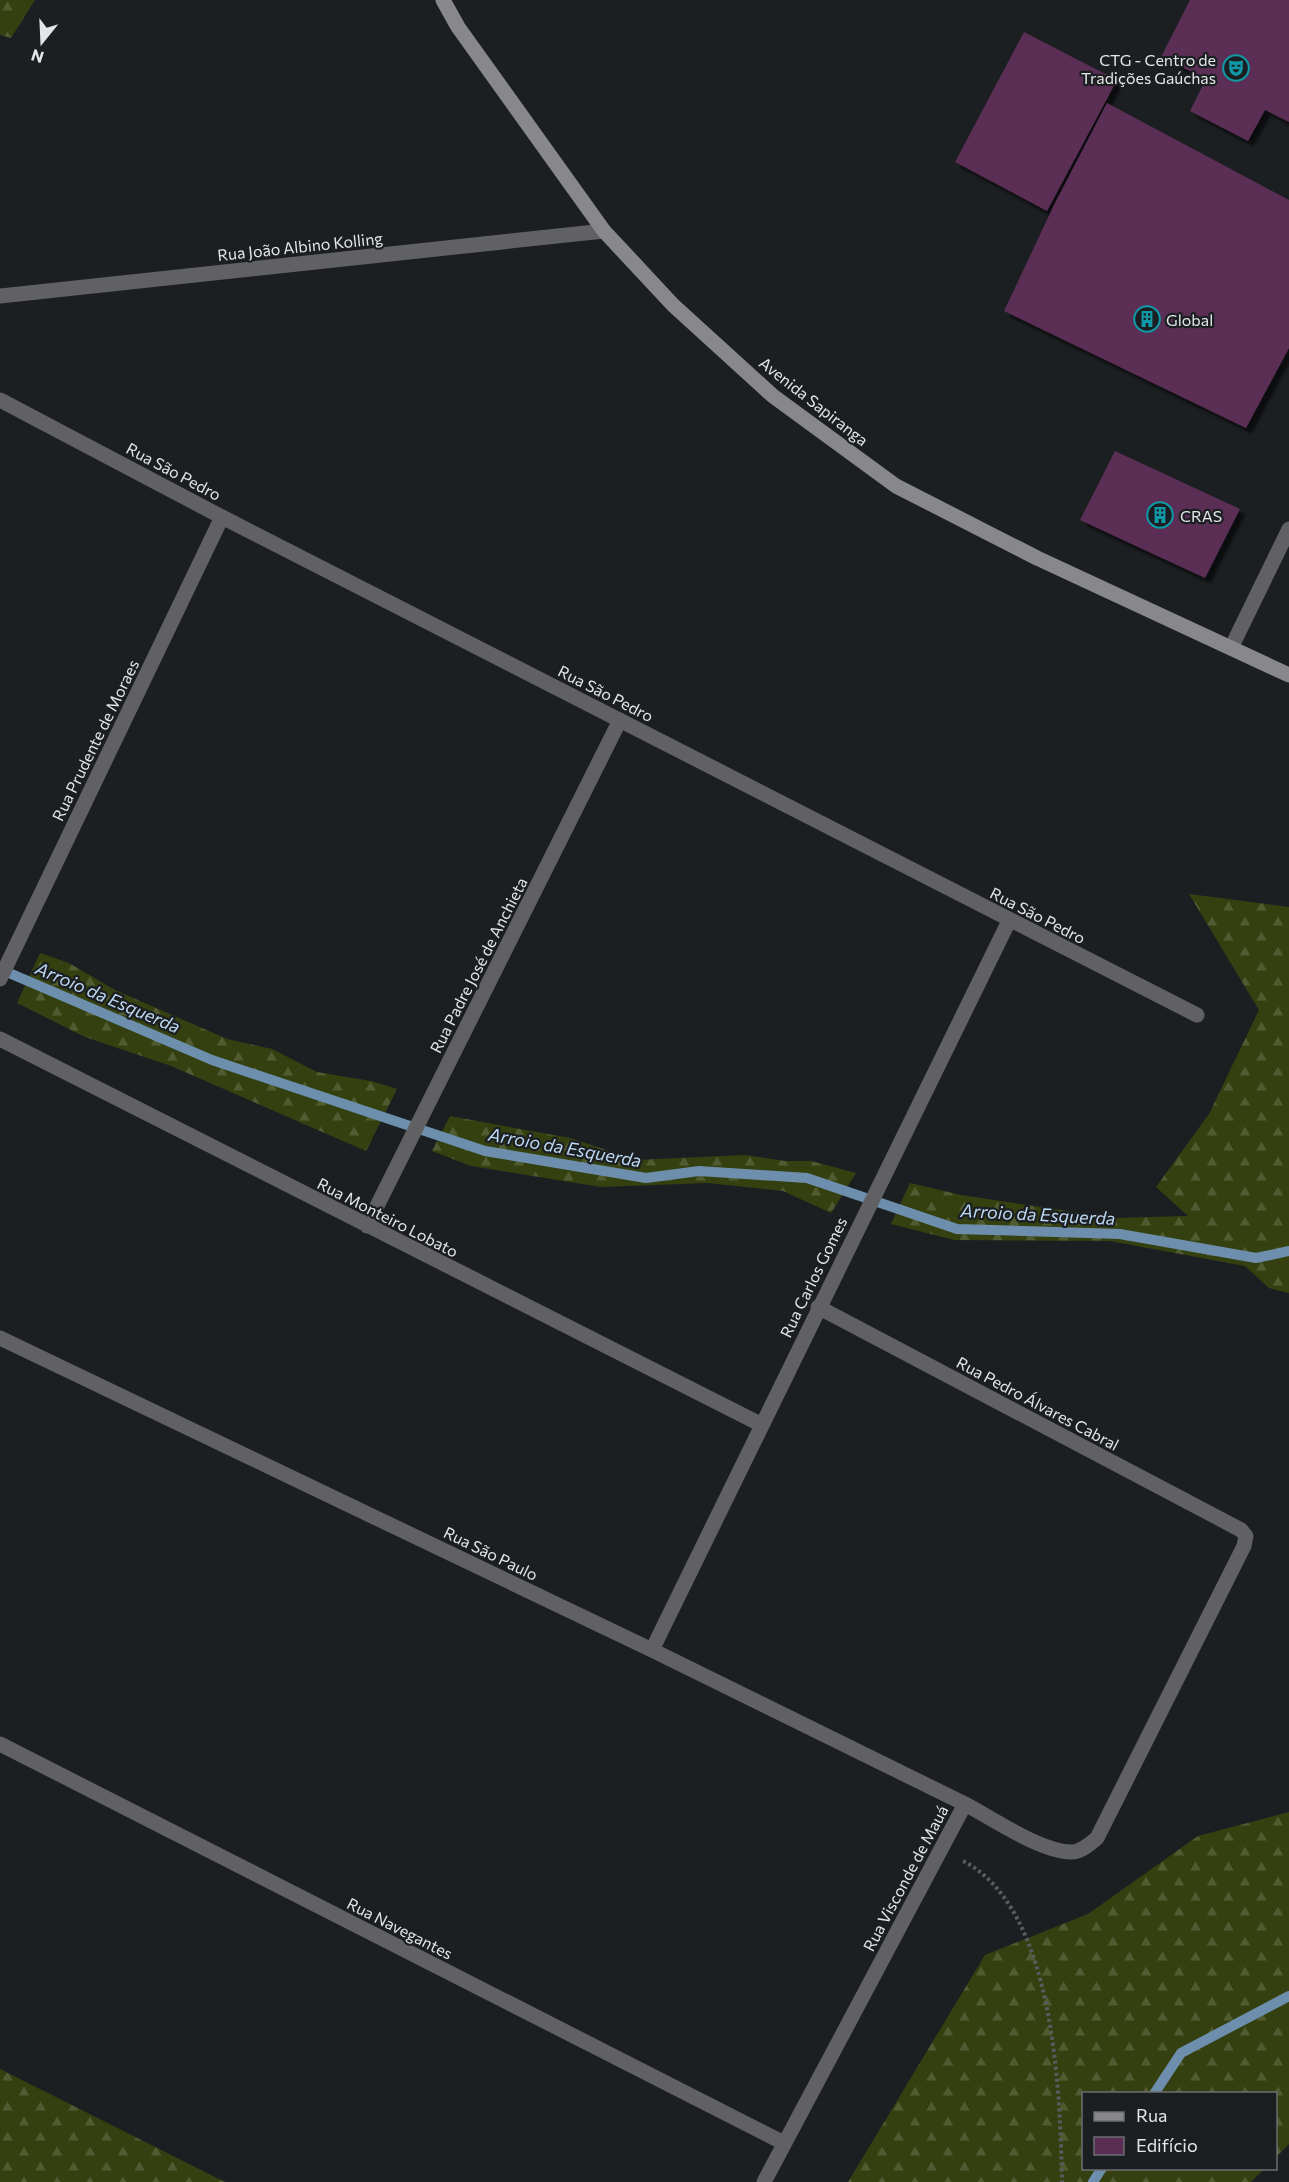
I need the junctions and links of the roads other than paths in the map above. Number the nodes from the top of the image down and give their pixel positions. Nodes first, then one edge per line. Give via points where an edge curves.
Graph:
1 (444, 0) edge
2 (604, 231) junction
3 (0, 296) edge
4 (0, 400) edge
5 (222, 517) junction
6 (1289, 530) edge
7 (1232, 646) junction
8 (1289, 675) edge
9 (620, 720) junction
10 (1009, 921) junction
11 (0, 979) edge
12 (1197, 1015) dead end
13 (0, 1039) edge
14 (367, 1226) junction
15 (818, 1307) junction
16 (0, 1338) edge
17 (762, 1425) junction
18 (1241, 1530) joint
19 (652, 1650) junction
20 (0, 1744) edge
21 (965, 1804) junction
22 (784, 2143) junction
23 (764, 2182) edge

1 - 2 main road, Avenida Sapiranga via 465,37
2 - 3 street, Rua João Albino Kolling
2 - 7 main road, Avenida Sapiranga via 673,305 773,396 896,486 1037,558
4 - 5 street, Rua São Pedro
5 - 9 street, Rua São Pedro
5 - 11 street, Rua Prudente de Moraes
6 - 7 street
7 - 8 main road, Avenida Sapiranga
9 - 10 street, Rua São Pedro
9 - 14 street, Rua Padre José de Anchieta
10 - 12 street, Rua São Pedro
10 - 15 street, Rua Carlos Gomes
13 - 14 street, Rua Monteiro Lobato
14 - 17 street, Rua Monteiro Lobato
15 - 17 street, Rua Carlos Gomes
15 - 18 street, Rua Pedro Álvares Cabral
16 - 19 street, Rua São Paulo
17 - 19 street, Rua Carlos Gomes
18 - 21 street, Rua Visconde de Mauá via 1246,1536 1244,1546 1097,1838 1076,1852 1064,1851 1029,1838
19 - 21 street, Rua São Paulo
20 - 22 street, Rua Navegantes
21 - 22 street, Rua Visconde de Mauá
22 - 23 street, Rua Visconde de Mauá

